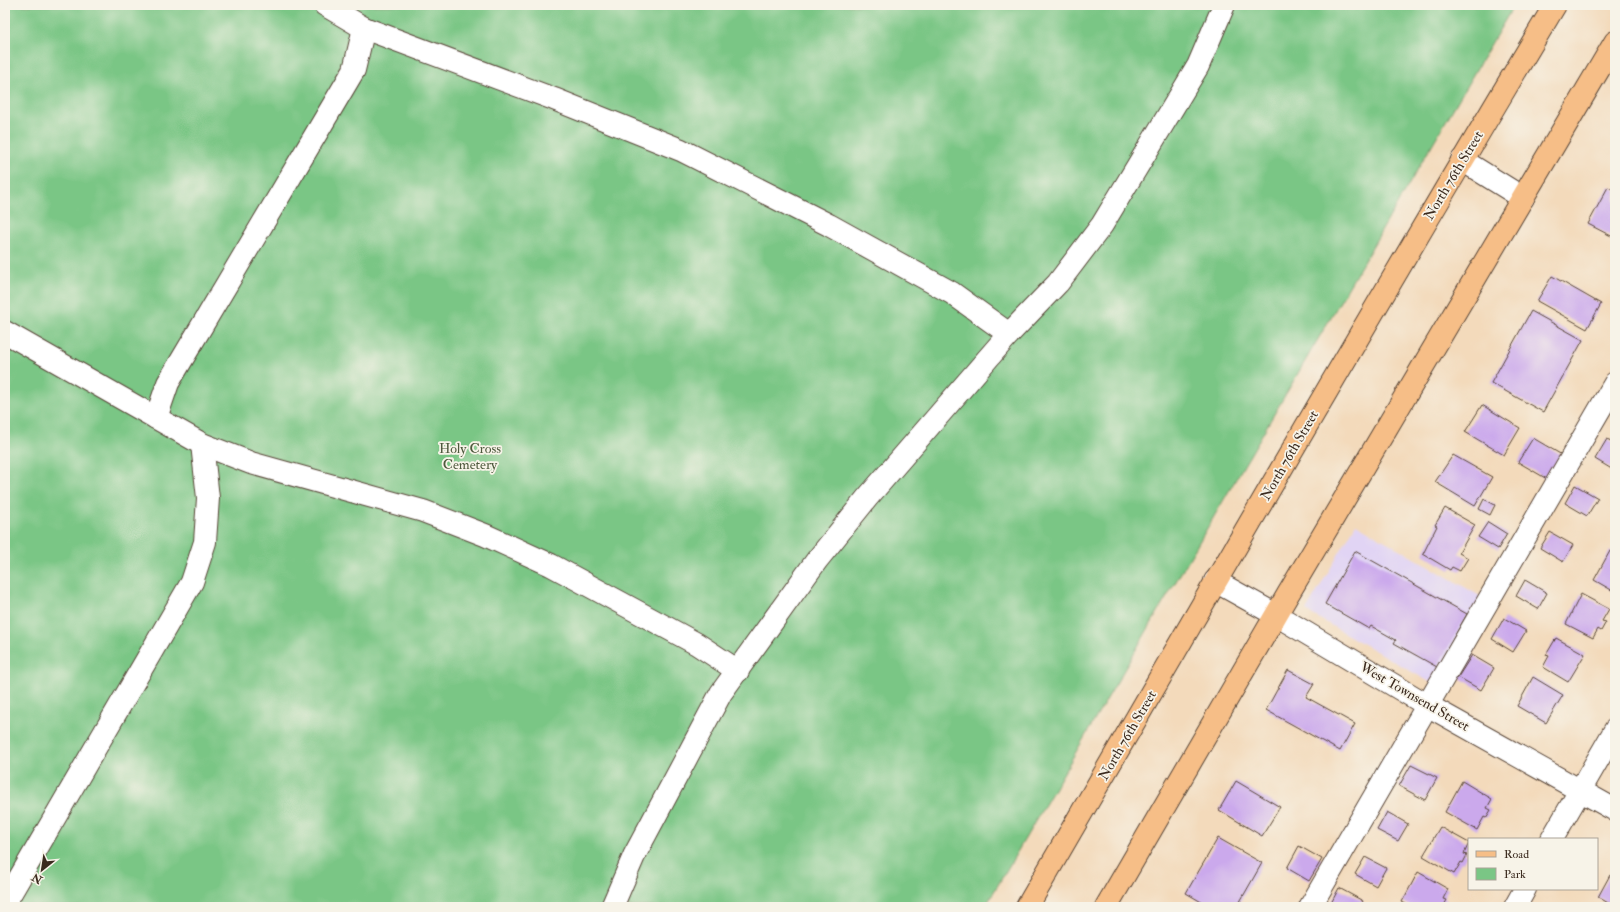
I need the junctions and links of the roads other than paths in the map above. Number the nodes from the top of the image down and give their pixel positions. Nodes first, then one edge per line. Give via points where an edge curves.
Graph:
1 (325, 5) edge
2 (1224, 5) edge
3 (1555, 5) edge
4 (364, 28) junction
5 (1615, 42) edge
6 (1462, 160) junction
7 (1523, 198) junction
8 (5, 332) edge
9 (1009, 334) junction
10 (1615, 383) edge
11 (156, 418) junction
12 (202, 444) junction
13 (1215, 581) junction
14 (1276, 615) junction
15 (738, 671) junction
16 (1427, 705) junction
17 (1615, 730) edge
18 (1580, 789) junction
19 (1615, 810) edge
20 (1553, 838) edge
21 (1524, 890) edge
22 (5, 903) edge
23 (612, 907) edge
24 (1027, 907) edge
25 (1106, 907) edge
26 (1310, 907) edge
27 (1515, 907) edge

1 - 4 street
2 - 9 street via 1198,66 1102,225 1058,283
3 - 6 main road, North 76th Street
4 - 9 street via 681,150 829,225 952,292
4 - 11 street via 354,70 168,383
5 - 7 main road
6 - 7 street
6 - 13 main road, North 76th Street
7 - 14 main road
8 - 11 street
9 - 15 street via 867,498 817,560
10 - 16 street
11 - 12 street
12 - 15 street via 251,463 423,511 485,535 552,565 697,644
12 - 22 street via 208,498 205,542 192,582
13 - 14 street, West Townsend Street
13 - 24 main road, North 76th Street
14 - 16 street, West Townsend Street
14 - 25 main road
15 - 23 street via 721,693 637,850
16 - 18 street, West Townsend Street
16 - 26 street
17 - 18 street
18 - 19 street, West Townsend Street
18 - 20 street
21 - 27 street

